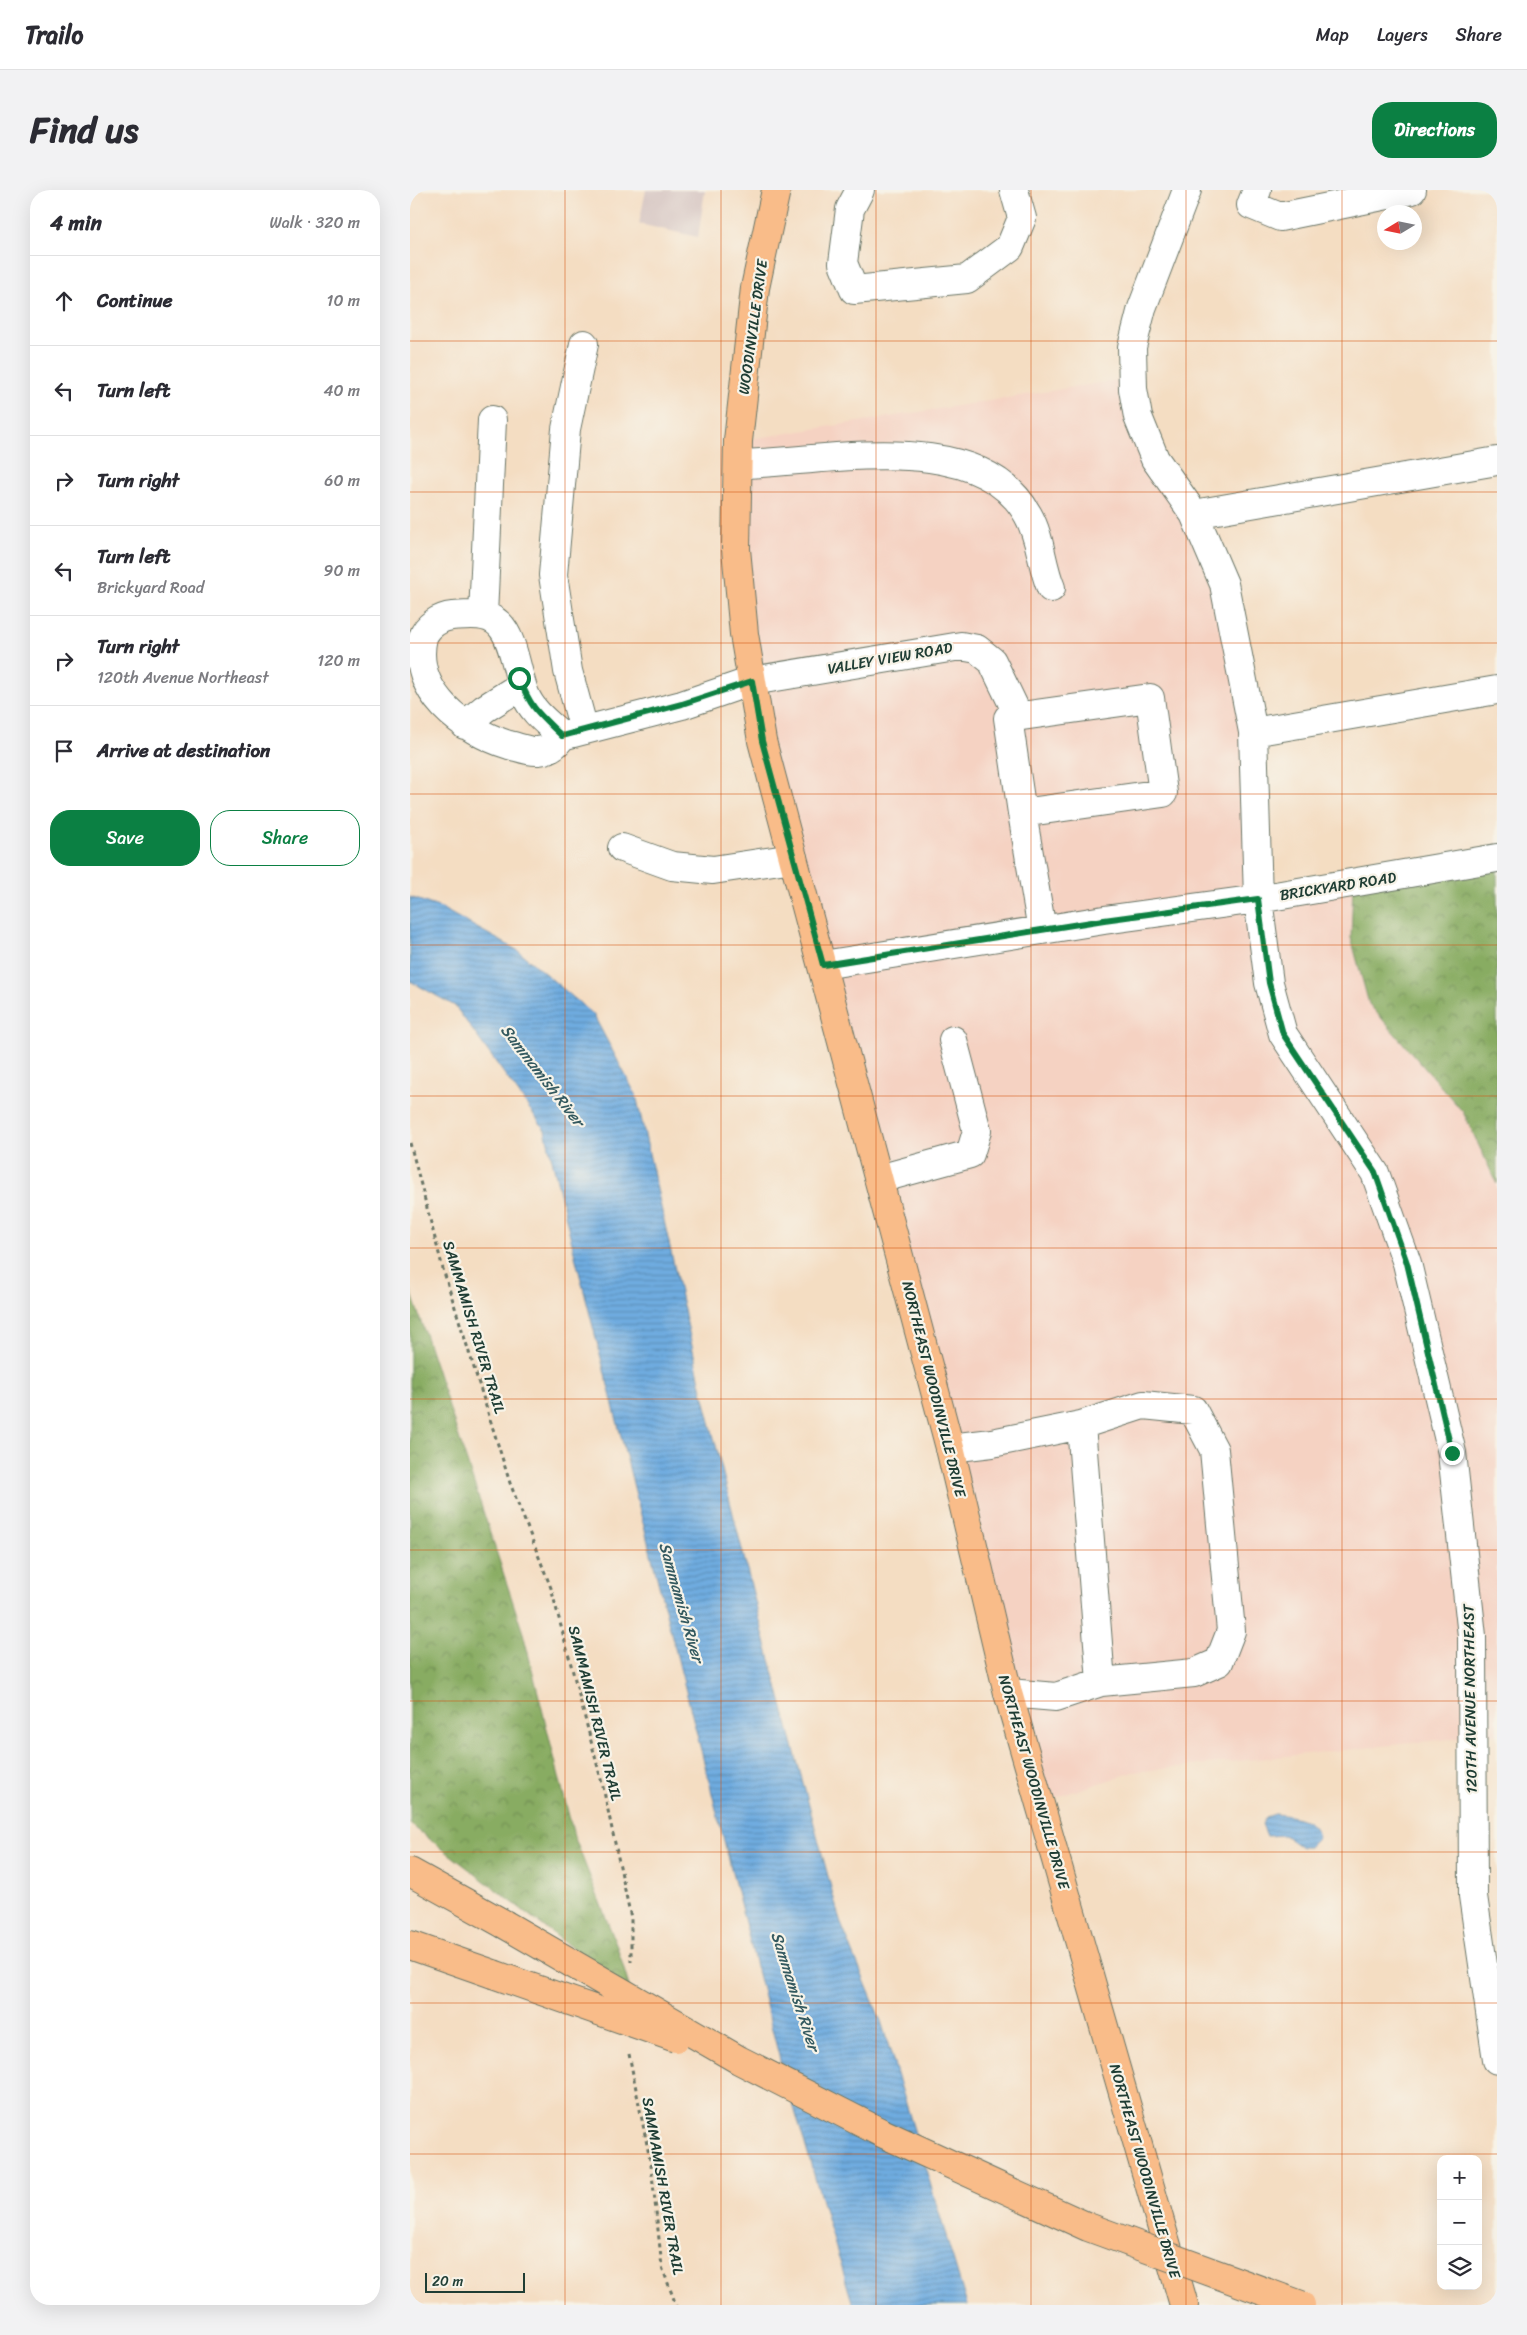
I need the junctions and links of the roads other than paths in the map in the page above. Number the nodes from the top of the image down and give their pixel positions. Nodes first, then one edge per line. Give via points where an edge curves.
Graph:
1 (776, 190) edge
2 (860, 190) edge
3 (1014, 190) edge
4 (1187, 190) edge
5 (1257, 190) edge
6 (1412, 190) edge
7 (584, 344) dead end
8 (492, 420) dead end
9 (1497, 461) edge
10 (738, 464) junction
11 (1194, 514) junction
12 (1050, 588) dead end
13 (483, 615) junction
14 (752, 681) junction
15 (522, 685) junction
16 (1497, 690) edge
17 (1019, 717) junction
18 (465, 725) junction
19 (1253, 732) junction
20 (573, 733) junction
21 (1022, 813) junction
22 (622, 848) dead end
23 (793, 858) junction
24 (1497, 858) edge
25 (1258, 899) junction
26 (1042, 930) junction
27 (823, 965) junction
28 (953, 1040) dead end
29 (879, 1179) junction
30 (1081, 1425) junction
31 (950, 1448) junction
32 (1101, 1682) junction
33 (1008, 1693) junction
34 (410, 1872) edge
35 (410, 1945) edge
36 (739, 2060) junction
37 (1497, 2060) edge
38 (1184, 2305) edge
39 (1301, 2305) edge

1 - 10 main road, WOODINVILLE DRIVE via 756,288
2 - 3 street via 850,209 843,263 854,290 967,279 1010,247 1022,218
4 - 11 street, 120TH AVENUE NORTHEAST via 1142,308 1132,347 1133,389 1138,417 1155,459
5 - 6 street via 1251,205 1280,217
7 - 20 street via 566,429 553,575 568,671
8 - 13 street
9 - 11 street
10 - 12 street via 776,464 874,454 933,458 966,466 1004,483 1028,515 1039,540
10 - 14 main road, NORTHEAST WOODINVILLE DRIVE via 736,549
11 - 19 street, 120TH AVENUE NORTHEAST via 1224,584
13 - 15 street via 499,624 515,657
13 - 18 street via 447,617 435,622 424,633 419,648 418,664 425,686 436,701
14 - 17 street, VALLEY VIEW ROAD via 961,646 977,649 992,661
14 - 20 street, VALLEY VIEW ROAD via 682,704
14 - 23 main road, NORTHEAST WOODINVILLE DRIVE via 762,741
15 - 18 street
15 - 20 street via 536,714
16 - 19 street
17 - 21 street via 1008,718
17 - 21 street via 1150,698 1163,792
18 - 20 street via 501,742 539,751 557,745
19 - 25 street, 120TH AVENUE NORTHEAST
21 - 26 street
22 - 23 street via 672,866 713,870
23 - 27 main road, NORTHEAST WOODINVILLE DRIVE
24 - 25 street, BRICKYARD ROAD
25 - 26 street, BRICKYARD ROAD
25 - 37 street, 120TH AVENUE NORTHEAST via 1269,983 1283,1034 1375,1172 1407,1263 1452,1453 1472,1636 1473,1896
26 - 27 street, BRICKYARD ROAD
27 - 29 main road, NORTHEAST WOODINVILLE DRIVE
28 - 29 street via 977,1131 970,1154
29 - 31 main road, NORTHEAST WOODINVILLE DRIVE
30 - 31 street
30 - 32 street
30 - 32 street via 1144,1405 1193,1410 1214,1450 1231,1632 1219,1662 1194,1673
31 - 33 main road, NORTHEAST WOODINVILLE DRIVE
32 - 33 street via 1056,1697
33 - 38 main road, NORTHEAST WOODINVILLE DRIVE
34 - 36 main road, bridge
35 - 36 main road, bridge
36 - 39 main road, bridge via 882,2133 1088,2227

